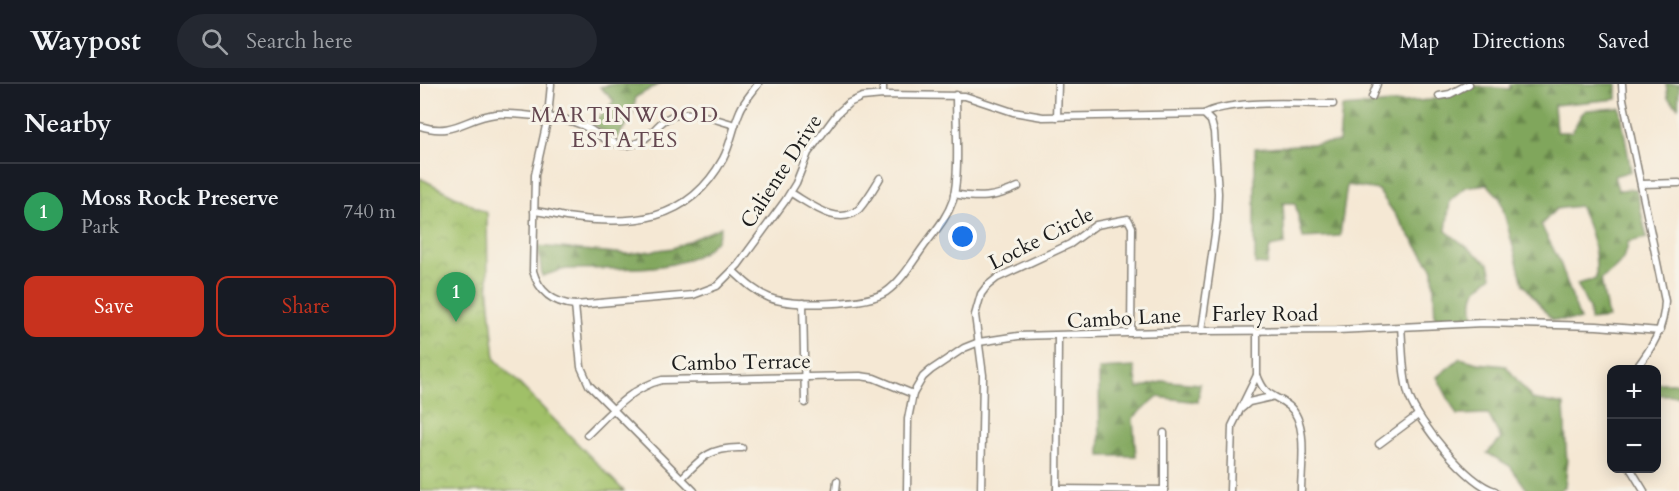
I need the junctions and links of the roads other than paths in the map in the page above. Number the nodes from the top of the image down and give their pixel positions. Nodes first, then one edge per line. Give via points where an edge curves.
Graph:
1 (551, 84) edge
2 (758, 84) edge
3 (883, 84) edge
4 (1058, 84) edge
5 (1377, 84) edge
6 (1469, 84) edge
7 (1622, 84) edge
8 (883, 95) junction
9 (956, 95) junction
10 (1439, 96) dead end
11 (1372, 97) dead end
12 (1333, 104) dead end
13 (1204, 114) junction
14 (548, 117) junction
15 (1057, 117) junction
16 (735, 125) junction
17 (420, 126) edge
18 (880, 178) dead end
19 (1679, 183) edge
20 (1641, 184) junction
21 (1018, 187) dead end
22 (791, 193) junction
23 (954, 194) junction
24 (534, 211) junction
25 (733, 271) junction
26 (803, 303) junction
27 (575, 305) junction
28 (1401, 327) junction
29 (1201, 331) junction
30 (1257, 331) junction
31 (1660, 331) junction
32 (1131, 333) junction
33 (1058, 336) junction
34 (979, 342) junction
35 (1638, 365) edge
36 (1257, 375) junction
37 (804, 377) junction
38 (913, 394) junction
39 (1271, 397) junction
40 (805, 403) dead end
41 (613, 410) junction
42 (1240, 410) junction
43 (1418, 415) junction
44 (1164, 433) dead end
45 (587, 435) dead end
46 (1379, 444) dead end
47 (742, 448) dead end
48 (1633, 473) edge
49 (682, 478) junction
50 (837, 481) dead end
51 (1057, 490) edge
52 (694, 491) edge
53 (836, 491) edge
54 (907, 491) edge
55 (981, 491) edge
56 (1164, 491) edge
57 (1230, 491) edge
58 (1301, 491) edge
59 (1494, 491) edge
60 (1644, 491) edge

1 - 14 street, Caliente Drive
2 - 16 street
3 - 8 street
4 - 15 street
5 - 11 street
6 - 10 street
7 - 20 street
8 - 9 street, Caliente Drive
8 - 22 street, Caliente Drive via 862,97 842,108 808,153
9 - 15 street, Caliente Drive via 977,98 1023,115
9 - 23 street
12 - 13 street via 1242,106
13 - 15 street
13 - 29 street, Farley Road via 1214,132 1218,193
14 - 16 street via 576,122 621,145 641,142 663,120 681,114
14 - 17 street via 495,114 448,129
14 - 24 street, Caliente Drive via 535,175
16 - 24 street via 716,169 699,193 677,207 623,221
18 - 22 street via 859,208 847,215 828,214
19 - 20 street
20 - 31 street via 1664,294
21 - 23 street via 988,198
22 - 25 street, Caliente Drive
23 - 26 street via 945,217 885,293 864,301
24 - 27 street, Caliente Drive via 534,271 538,285 551,299
25 - 26 street via 766,296
25 - 27 street, Caliente Drive via 717,286 700,293
26 - 37 street
27 - 41 street via 582,373
28 - 30 street, Farley Road
28 - 31 street, Farley Road via 1510,323
28 - 43 street via 1408,391
29 - 30 street, Farley Road
29 - 32 street, Cambo Lane
30 - 36 street
31 - 35 street
32 - 33 street, Cambo Lane
32 - 34 street, Locke Circle via 1132,227 1124,219 1096,225 1070,244 991,282 975,309
33 - 34 street via 1018,336
33 - 51 street, Cambo Lane
34 - 38 street via 931,370
34 - 55 street via 983,375
36 - 39 street
36 - 42 street
37 - 38 street, Cambo Terrace via 868,377
37 - 40 street
37 - 41 street, Cambo Terrace via 662,380 635,391
38 - 54 street via 908,418
39 - 42 street via 1249,402
39 - 58 street via 1288,406 1300,422
41 - 45 street, Cambo Terrace
41 - 49 street
42 - 57 street via 1231,431
43 - 46 street
43 - 59 street via 1462,469
44 - 56 street
47 - 49 street via 708,454
48 - 60 street
49 - 52 street
50 - 53 street
51 - 56 street

